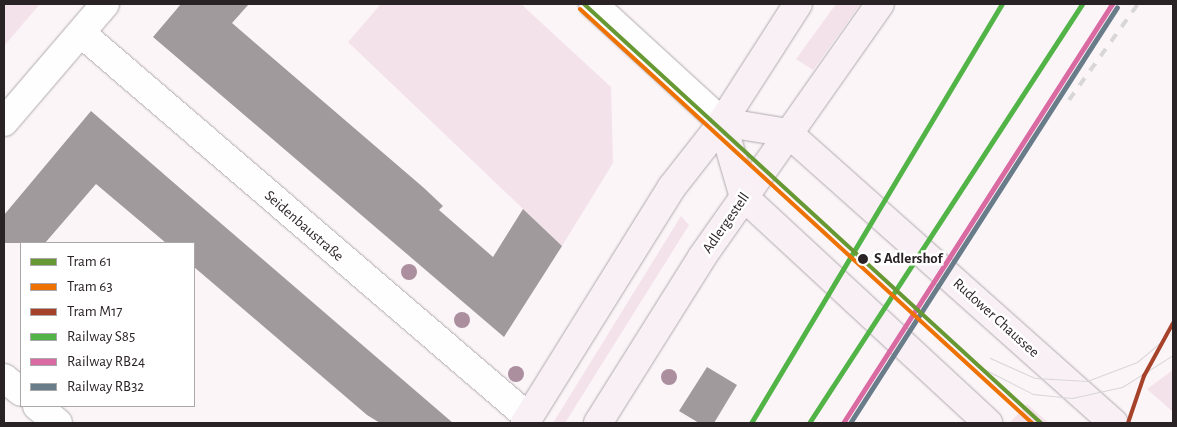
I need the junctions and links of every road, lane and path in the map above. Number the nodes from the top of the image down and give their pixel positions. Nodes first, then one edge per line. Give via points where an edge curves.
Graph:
1 (105, 4) edge
2 (593, 4) edge
3 (798, 4) edge
4 (880, 4) edge
5 (81, 33) junction
6 (4, 122) edge
7 (722, 122) junction
8 (788, 133) junction
9 (744, 197) junction
10 (4, 378) edge
11 (20, 391) edge
12 (39, 407) edge
13 (526, 420) edge
14 (58, 423) edge
15 (598, 423) edge
16 (988, 423) edge
17 (1114, 423) edge

1 - 5 street
2 - 7 street
3 - 7 main road
4 - 8 main road, Adlergestell
5 - 6 street
5 - 13 street, Seidenbaustraße
7 - 8 main road
7 - 9 main road
7 - 13 main road via 672,187
8 - 9 main road, Adlergestell
8 - 17 main road, Rudower Chaussee
9 - 15 main road, Adlergestell
9 - 16 main road
10 - 11 street
12 - 14 street

